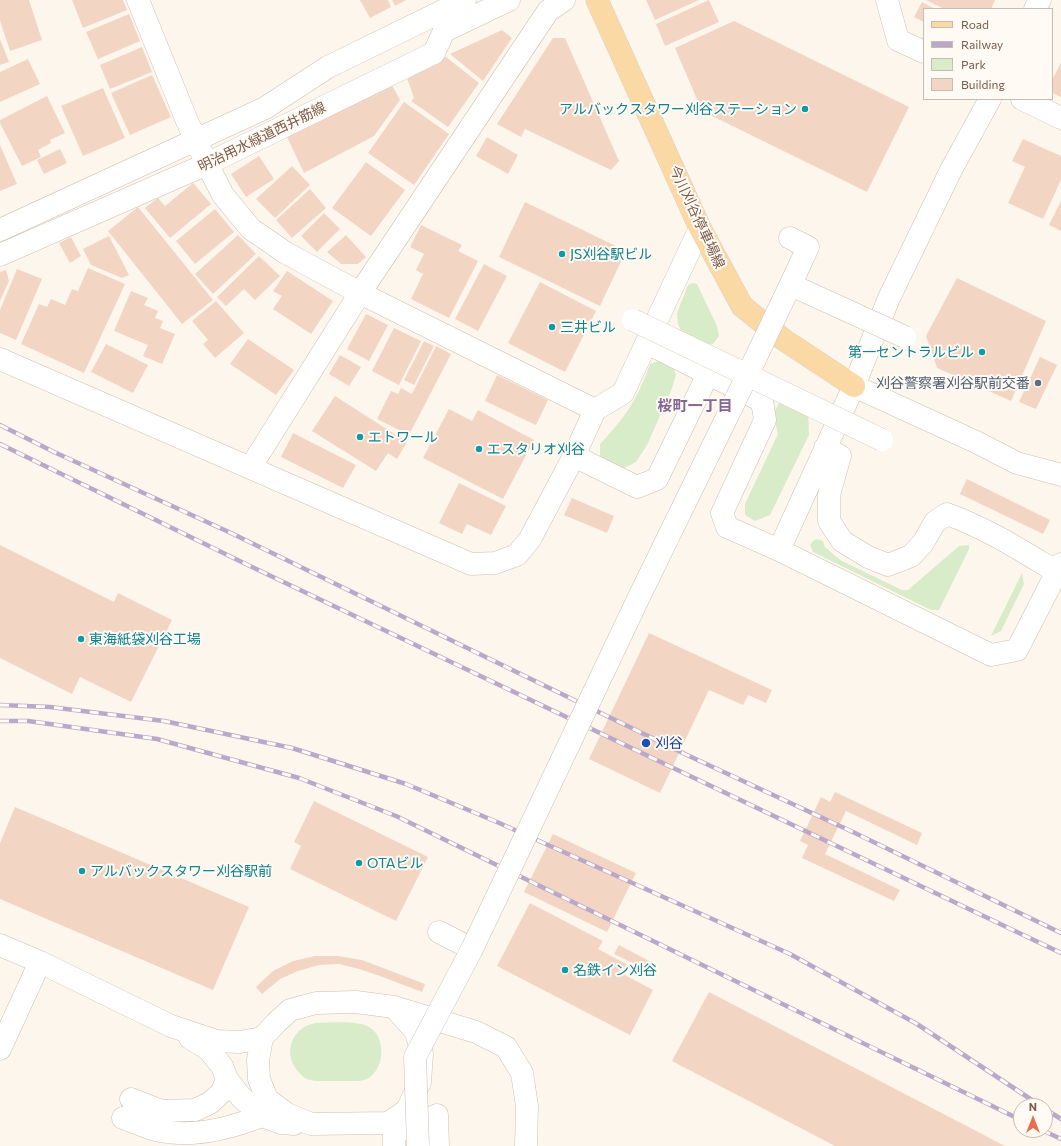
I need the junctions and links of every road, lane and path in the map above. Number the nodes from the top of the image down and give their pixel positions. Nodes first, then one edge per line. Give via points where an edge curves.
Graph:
1 (138, 0) edge
2 (465, 0) edge
3 (510, 0) edge
4 (564, 0) edge
5 (597, 0) edge
6 (887, 0) edge
7 (923, 52) edge
8 (989, 100) edge
9 (1024, 100) edge
10 (1061, 118) edge
11 (196, 141) junction
12 (207, 164) junction
13 (700, 228) junction
14 (0, 230) edge
15 (790, 238) dead end
16 (0, 255) edge
17 (791, 285) junction
18 (360, 293) junction
19 (633, 320) dead end
20 (905, 337) dead end
21 (647, 344) junction
22 (0, 359) edge
23 (708, 374) junction
24 (748, 374) junction
25 (854, 386) junction
26 (595, 410) junction
27 (882, 440) dead end
28 (825, 448) junction
29 (574, 456) junction
30 (250, 468) junction
31 (1061, 475) edge
32 (779, 550) junction
33 (1059, 568) edge
34 (439, 932) dead end
35 (0, 945) edge
36 (472, 949) junction
37 (40, 962) junction
38 (394, 1007) junction
39 (171, 1026) junction
40 (262, 1038) junction
41 (0, 1049) edge
42 (227, 1079) junction
43 (262, 1116) junction
44 (311, 1124) junction
45 (394, 1146) edge
46 (418, 1146) edge
47 (438, 1146) edge
48 (526, 1146) edge

1 - 11 street
2 - 11 street via 328,67 265,108
3 - 12 street, 明治用水緑道西井筋線 via 444,31 434,53
4 - 18 street via 548,12
5 - 13 main road, 今川刈谷停車場線
6 - 7 street via 898,40
8 - 25 street via 951,170 888,298
9 - 10 street
11 - 12 street
11 - 14 street
12 - 16 street, 明治用水緑道西井筋線
12 - 18 street via 223,195 251,229 286,253
13 - 21 street
13 - 25 main road, 今川刈谷停車場線 via 742,306 784,340
15 - 17 street, bridge via 808,247
17 - 20 street, bridge
17 - 24 street, bridge
18 - 26 street
18 - 30 street
19 - 24 street, bridge
21 - 23 street
21 - 26 street via 624,393
22 - 30 street
23 - 29 street via 657,479 637,487
23 - 32 street via 762,401 765,420 722,513 727,527
24 - 27 street, bridge
24 - 36 street, bridge
25 - 28 street
25 - 31 street via 1017,463
26 - 29 street
28 - 32 street
28 - 33 street via 840,456 829,495 829,521 842,541 868,557 888,565 911,556 923,543 935,522 947,514
29 - 30 street via 530,539 517,555 495,563 472,564
32 - 33 street via 991,655 1017,650
34 - 36 street
35 - 37 street
36 - 46 street, bridge via 415,1057
37 - 39 street
37 - 41 street
38 - 40 street via 356,1002 316,1003 290,1010
38 - 44 street via 416,1032 422,1054 420,1082 407,1110 388,1123
38 - 48 street via 476,1032 506,1047 522,1073 527,1106
39 - 40 street via 216,1040 240,1042
39 - 42 street via 208,1049 222,1066
40 - 44 street via 258,1060 259,1079 267,1099 287,1114
42 - 43 street via 240,1097
42 - 43 street via 222,1092 210,1103 195,1110 127,1109 160,1131 192,1134 239,1125
43 - 44 street via 281,1123
45 - 47 street via 394,1134 436,1115

